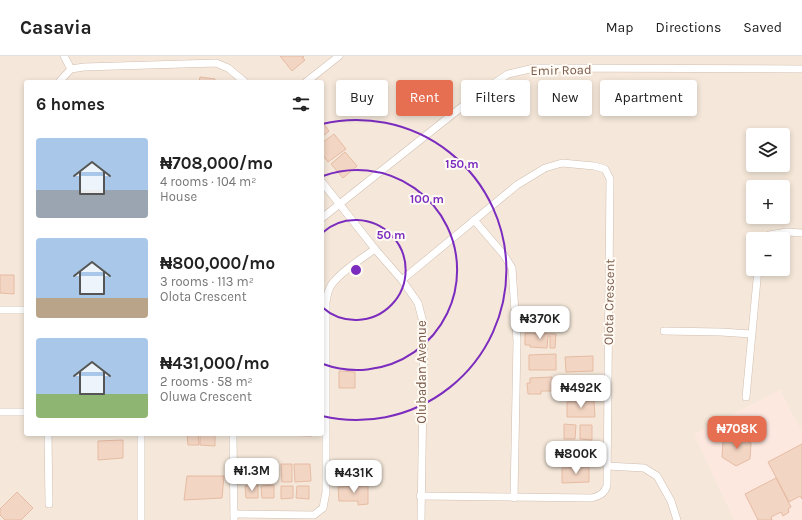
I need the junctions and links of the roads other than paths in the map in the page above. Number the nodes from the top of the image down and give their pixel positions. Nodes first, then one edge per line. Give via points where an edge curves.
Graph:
1 (64, 56) edge
2 (339, 56) edge
3 (71, 69) junction
4 (802, 69) edge
5 (61, 80) edge
6 (243, 80) edge
7 (309, 80) edge
8 (324, 184) edge
9 (340, 204) junction
10 (324, 216) edge
11 (474, 220) junction
12 (790, 232) edge
13 (802, 233) edge
14 (375, 248) junction
15 (757, 276) edge
16 (402, 280) junction
17 (0, 310) edge
18 (24, 310) edge
19 (664, 331) dead end
20 (751, 334) junction
21 (324, 364) edge
22 (746, 397) dead end
23 (0, 412) edge
24 (24, 412) edge
25 (48, 436) edge
26 (141, 436) edge
27 (234, 436) edge
28 (607, 466) junction
29 (420, 496) junction
30 (514, 498) junction
31 (49, 504) dead end
32 (234, 517) edge
33 (141, 520) edge
34 (420, 520) edge
35 (677, 520) edge

1 - 3 street
2 - 7 street
3 - 5 street
3 - 6 street via 216,63 228,68
4 - 9 street, Emir Road via 534,68 508,74 478,94
8 - 9 street, Olubadan Avenue
9 - 10 street, Emir Road
9 - 14 street, Olubadan Avenue
11 - 16 street, Olota Crescent
11 - 28 street, Olota Crescent via 517,185 545,168 562,163 594,166 605,169 610,178
11 - 30 street via 512,268 517,336
12 - 13 street
14 - 16 street, Olubadan Avenue
14 - 21 street via 348,269 332,285 328,293
15 - 20 street
16 - 29 street, Olubadan Avenue via 418,303 424,326
17 - 18 street
19 - 20 street
20 - 22 street
21 - 32 street via 326,492 323,508 314,515
23 - 24 street
25 - 31 street
26 - 33 street
27 - 32 street
28 - 30 street, Olota Crescent via 605,491 592,498
28 - 35 street via 644,468 657,476 671,501
29 - 30 street, Olota Crescent
29 - 34 street, Olubadan Avenue

